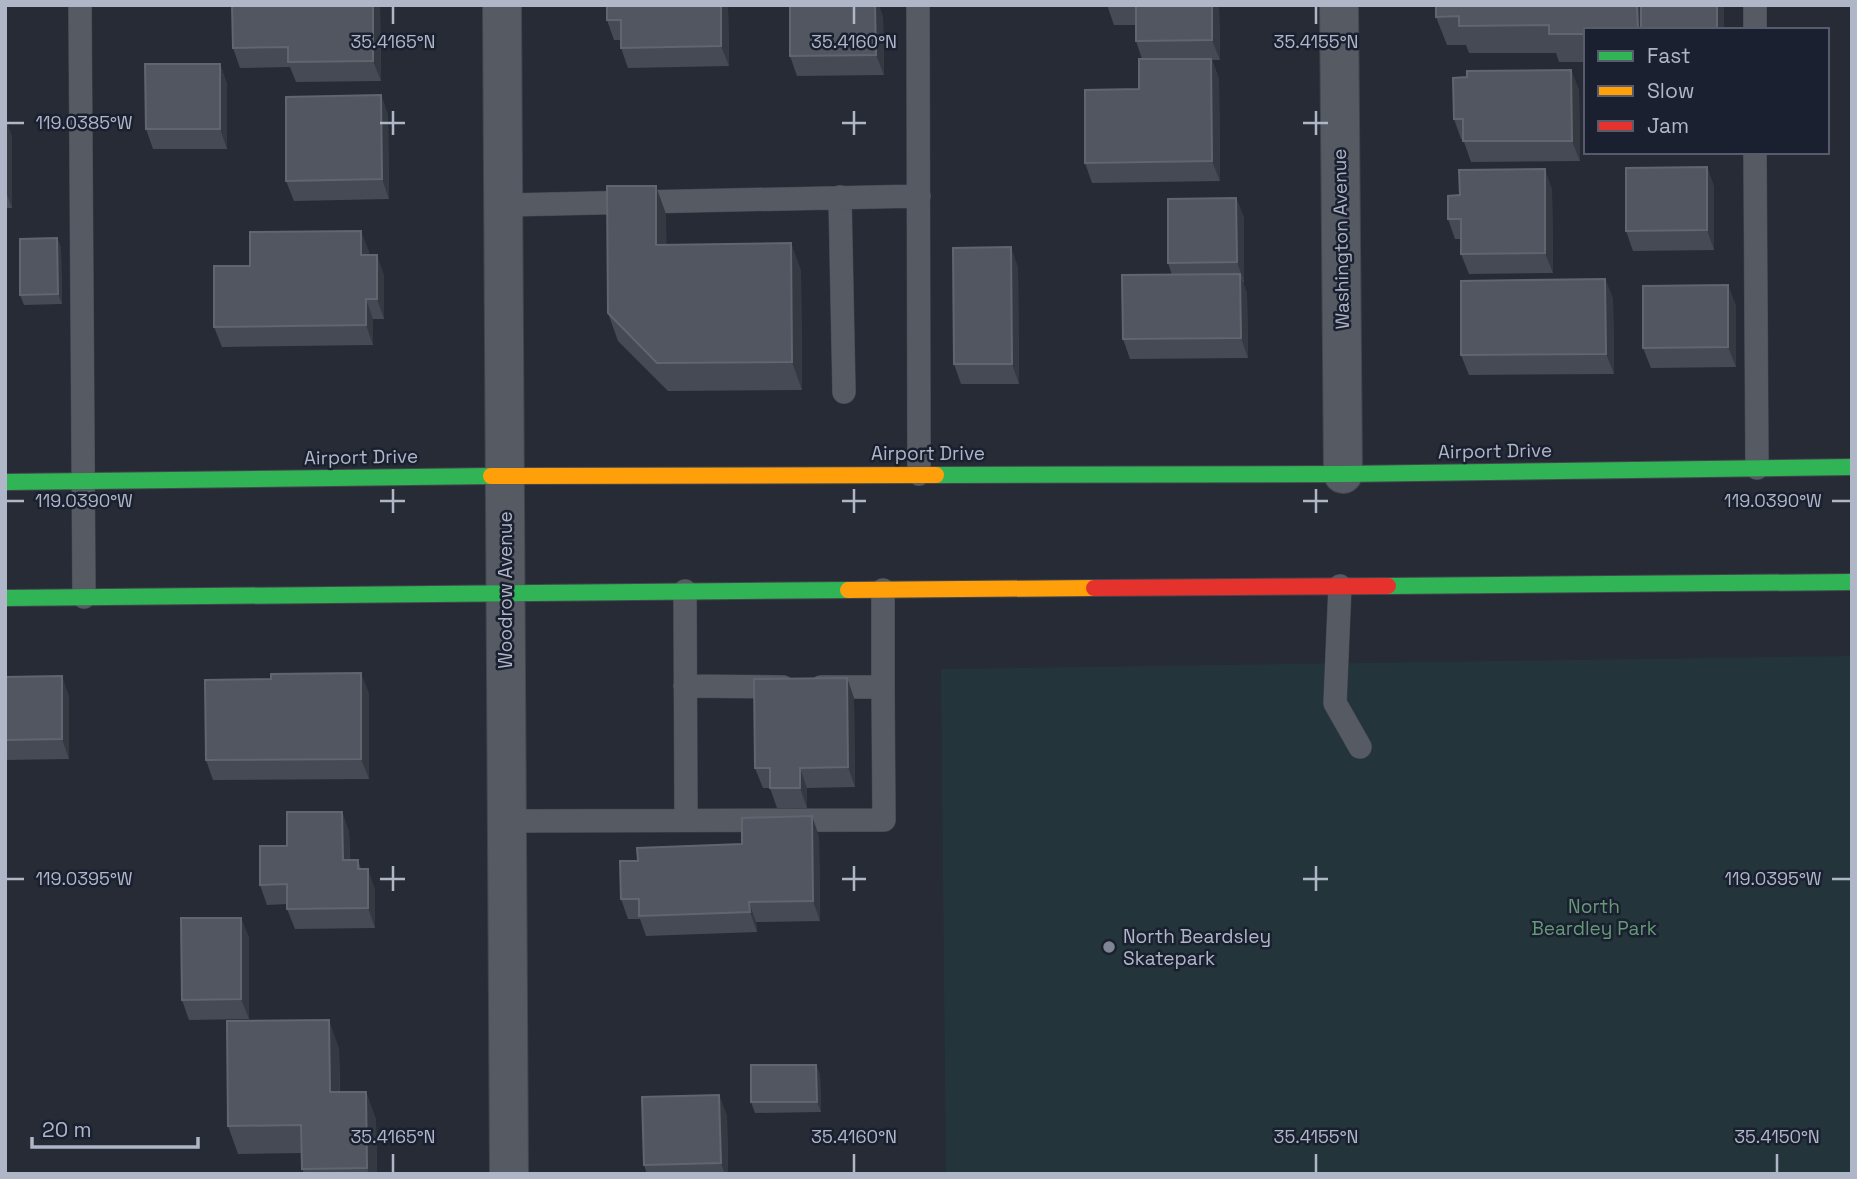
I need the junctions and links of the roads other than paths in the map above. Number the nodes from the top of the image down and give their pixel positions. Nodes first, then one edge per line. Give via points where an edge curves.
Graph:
1 (80, 5) edge
2 (502, 5) edge
3 (918, 5) edge
4 (1339, 5) edge
5 (1755, 5) edge
6 (1755, 28) edge
7 (1755, 154) edge
8 (919, 195) junction
9 (840, 197) junction
10 (503, 205) junction
11 (844, 392) dead end
12 (1852, 467) edge
13 (1757, 468) junction
14 (919, 474) junction
15 (1343, 474) junction
16 (505, 477) junction
17 (83, 481) junction
18 (5, 482) edge
19 (1852, 582) edge
20 (1340, 586) junction
21 (883, 590) junction
22 (685, 591) junction
23 (505, 593) junction
24 (84, 597) junction
25 (5, 598) edge
26 (685, 686) junction
27 (883, 687) junction
28 (1360, 747) dead end
29 (686, 820) junction
30 (507, 821) junction
31 (509, 1174) edge

1 - 17 lane
2 - 10 street, Woodrow Avenue
3 - 8 lane
4 - 15 street, Washington Avenue
5 - 6 lane
7 - 13 lane
8 - 9 lane
8 - 14 lane
9 - 10 lane
9 - 11 lane
10 - 16 street, Woodrow Avenue
12 - 13 main road, Airport Drive
13 - 15 main road, Airport Drive
14 - 15 main road, Airport Drive
14 - 16 main road, Airport Drive
16 - 17 main road, Airport Drive
16 - 23 street, Woodrow Avenue
17 - 18 main road, Airport Drive
17 - 24 lane
19 - 20 main road
20 - 21 main road
20 - 28 lane via 1335,703
21 - 22 main road
21 - 27 lane
22 - 23 main road
22 - 26 lane
23 - 24 main road
23 - 30 street, Woodrow Avenue
24 - 25 main road
26 - 27 lane
26 - 29 lane
27 - 29 lane via 884,820
29 - 30 lane
30 - 31 street, Woodrow Avenue

